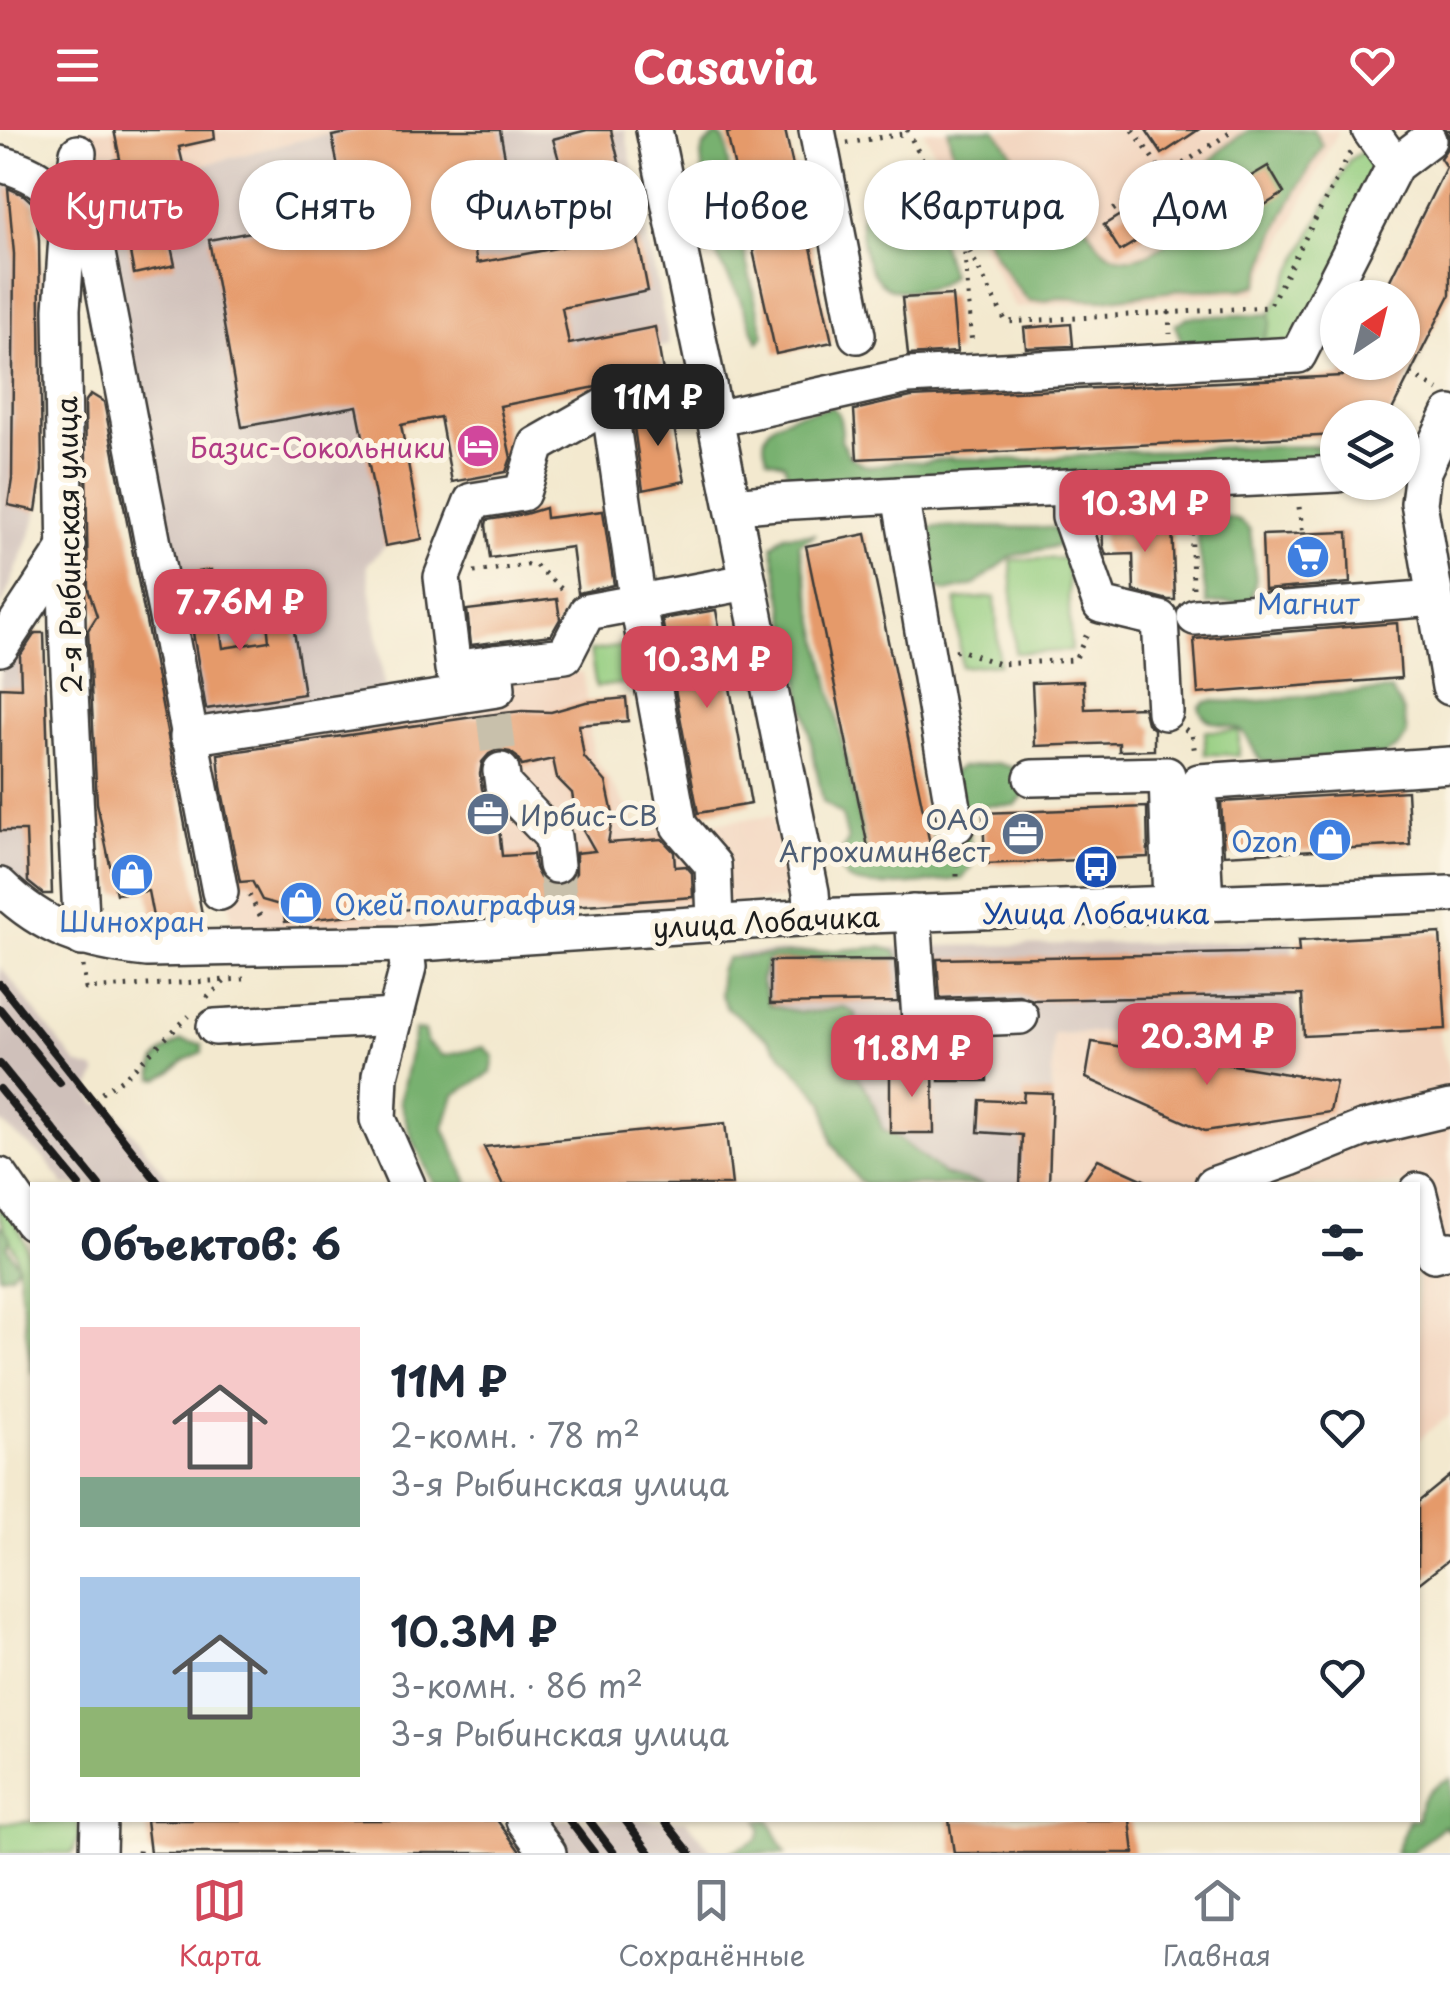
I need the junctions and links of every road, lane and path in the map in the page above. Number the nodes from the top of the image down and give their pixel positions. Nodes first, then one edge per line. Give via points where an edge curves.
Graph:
1 (654, 130) edge
2 (1133, 130) edge
3 (1234, 130) edge
4 (908, 132) edge
5 (833, 136) edge
6 (1428, 140) dead end
7 (76, 142) edge
8 (1380, 144) edge
9 (923, 160) edge
10 (1153, 160) edge
11 (1188, 160) edge
12 (0, 164) edge
13 (30, 173) edge
14 (1119, 206) edge
15 (1113, 210) dead end
16 (66, 250) edge
17 (965, 250) edge
18 (970, 250) edge
19 (108, 308) junction
20 (62, 309) junction
21 (857, 334) dead end
22 (974, 372) junction
23 (1420, 380) edge
24 (708, 384) junction
25 (667, 392) dead end
26 (1450, 396) edge
27 (1450, 414) edge
28 (715, 420) junction
29 (1425, 473) edge
30 (1320, 475) edge
31 (1070, 487) junction
32 (900, 495) junction
33 (733, 506) junction
34 (1300, 507) dead end
35 (1191, 512) dead end
36 (1303, 534) dead end
37 (67, 546) junction
38 (442, 576) junction
39 (746, 582) junction
40 (1434, 598) junction
41 (638, 604) junction
42 (1101, 605) junction
43 (587, 612) junction
44 (1194, 617) joint
45 (0, 648) edge
46 (960, 650) dead end
47 (1450, 687) edge
48 (495, 689) junction
49 (1166, 712) joint
50 (188, 737) junction
51 (1450, 765) edge
52 (501, 771) tunnel mouth
53 (1032, 778) dead end
54 (1199, 782) junction
55 (956, 825) dead end
56 (556, 865) tunnel mouth
57 (0, 886) edge
58 (220, 892) dead end
59 (1450, 894) edge
60 (1188, 905) junction
61 (913, 913) junction
62 (813, 918) junction
63 (715, 923) junction
64 (82, 938) junction
65 (405, 944) junction
66 (226, 980) dead end
67 (86, 989) dead end
68 (1020, 1016) dead end
69 (395, 1017) junction
70 (216, 1027) dead end
71 (1450, 1108) edge
72 (1296, 1172) edge
73 (0, 1176) edge
74 (406, 1182) edge
75 (1232, 1182) edge
76 (1420, 1202) edge
77 (30, 1219) edge
78 (1450, 1250) edge
79 (525, 1822) edge
80 (140, 1844) dead end
81 (139, 1853) edge
82 (548, 1853) edge

1 - 24 street
2 - 10 path
3 - 11 path
4 - 5 path
4 - 9 path
5 - 21 street
6 - 8 street
7 - 12 street
7 - 19 street, 2-я Рыбинская улица
8 - 18 path via 1349,155 1269,307 1006,322
8 - 22 street via 1298,354
12 - 13 street
14 - 15 path
16 - 20 street, 2-я Рыбинская улица
17 - 22 path
19 - 20 street via 85,290
19 - 50 street, 2-я Рыбинская улица
20 - 37 street, 2-я Рыбинская улица
22 - 28 street via 908,376
23 - 26 path
24 - 25 street
24 - 28 street
27 - 29 street
28 - 33 street
29 - 40 street via 1419,504
30 - 31 street
31 - 32 street
31 - 42 street via 1070,517
32 - 33 street
32 - 55 street
33 - 39 street
34 - 36 path
35 - 44 path
37 - 45 street
37 - 64 street, 2-я Рыбинская улица
38 - 41 street via 472,501 522,492 537,445 618,402
38 - 43 path via 534,564
38 - 48 street via 452,669
39 - 41 street
39 - 62 street
40 - 44 street
40 - 47 street
41 - 43 street
41 - 63 street via 679,826 713,866
42 - 46 path via 1075,660 1000,664
42 - 49 street via 1160,620
43 - 48 street via 565,654
48 - 50 street via 420,713
49 - 54 path via 1192,734
50 - 58 street, 2-я Рыбинская улица
51 - 54 street
52 - 56 street via 503,785 553,837
53 - 60 street via 1167,774
54 - 60 street
57 - 64 street, улица Лобачика via 21,906
59 - 60 street, улица Лобачика
60 - 61 street, улица Лобачика
61 - 62 street, улица Лобачика
61 - 68 street via 920,1020
62 - 63 street, улица Лобачика
63 - 65 street, улица Лобачика via 561,921
64 - 65 street, улица Лобачика via 147,949
65 - 69 street via 408,967
66 - 67 path
69 - 70 street
69 - 74 street via 380,1076 378,1119
71 - 72 street via 1362,1129
72 - 75 street
73 - 77 street
76 - 78 street via 1434,1254
79 - 82 street
80 - 81 path

